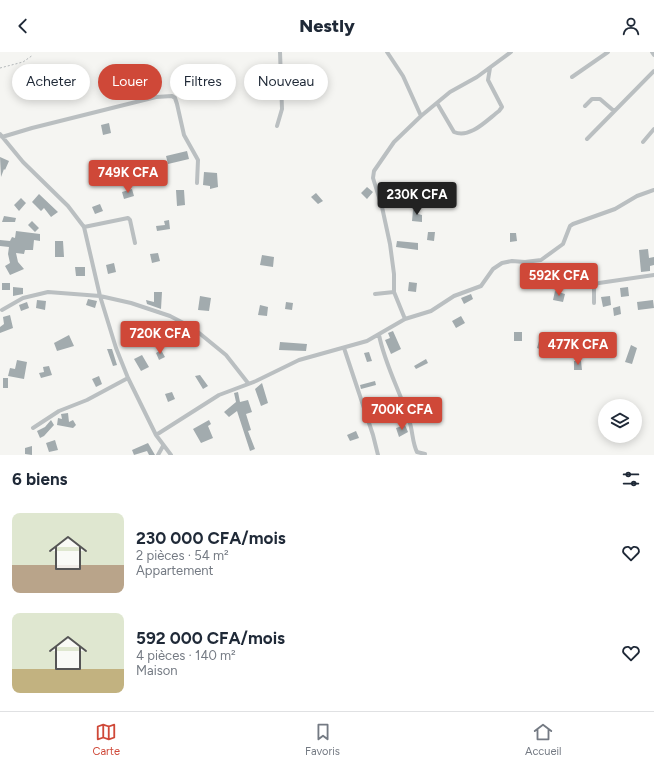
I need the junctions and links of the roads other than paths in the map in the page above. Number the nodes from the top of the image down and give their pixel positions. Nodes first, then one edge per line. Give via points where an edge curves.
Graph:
1 (280, 52) edge
2 (387, 52) edge
3 (511, 52) edge
4 (608, 52) edge
5 (652, 52) edge
6 (654, 55) edge
7 (490, 67) junction
8 (654, 71) edge
9 (572, 77) dead end
10 (437, 102) junction
11 (585, 106) dead end
12 (614, 111) junction
13 (421, 116) junction
14 (277, 126) dead end
15 (654, 129) edge
16 (1, 136) edge
17 (587, 139) dead end
18 (643, 142) dead end
19 (197, 183) dead end
20 (654, 190) edge
21 (84, 228) junction
22 (135, 243) dead end
23 (654, 275) edge
24 (394, 292) junction
25 (375, 294) dead end
26 (100, 296) junction
27 (594, 303) dead end
28 (2, 310) dead end
29 (405, 319) junction
30 (379, 335) junction
31 (344, 348) junction
32 (128, 378) junction
33 (248, 384) junction
34 (33, 428) dead end
35 (156, 435) junction
36 (163, 446) junction
37 (425, 454) edge
38 (158, 455) edge
39 (171, 455) edge
40 (378, 455) edge

1 - 14 street via 282,109
2 - 13 street via 403,76
3 - 7 street
4 - 9 street
5 - 6 street
7 - 10 street
7 - 10 street via 488,80 502,107 469,133 463,135 454,132
8 - 12 street
10 - 13 street
11 - 12 street via 592,99 600,99
12 - 17 street
13 - 24 street via 394,142 374,170 373,178 382,207 394,270
15 - 18 street
16 - 19 street via 156,97 172,96 177,104 184,135 198,160
16 - 21 street via 23,162 68,206
20 - 29 street via 637,196 615,209 573,224 563,244 541,260 502,263 481,286 454,296 431,311
21 - 22 street via 128,218
21 - 26 street
23 - 27 street via 594,285
24 - 25 street
24 - 29 street
26 - 28 street via 48,292 24,298
26 - 32 street
26 - 33 street via 132,303 182,320 226,355
29 - 30 street
30 - 31 street
30 - 37 street via 410,420 415,448 417,452
31 - 33 street via 299,360
31 - 40 street
32 - 34 street via 87,400 59,411
32 - 35 street
33 - 35 street via 219,395
35 - 36 street
36 - 38 street
36 - 39 street

